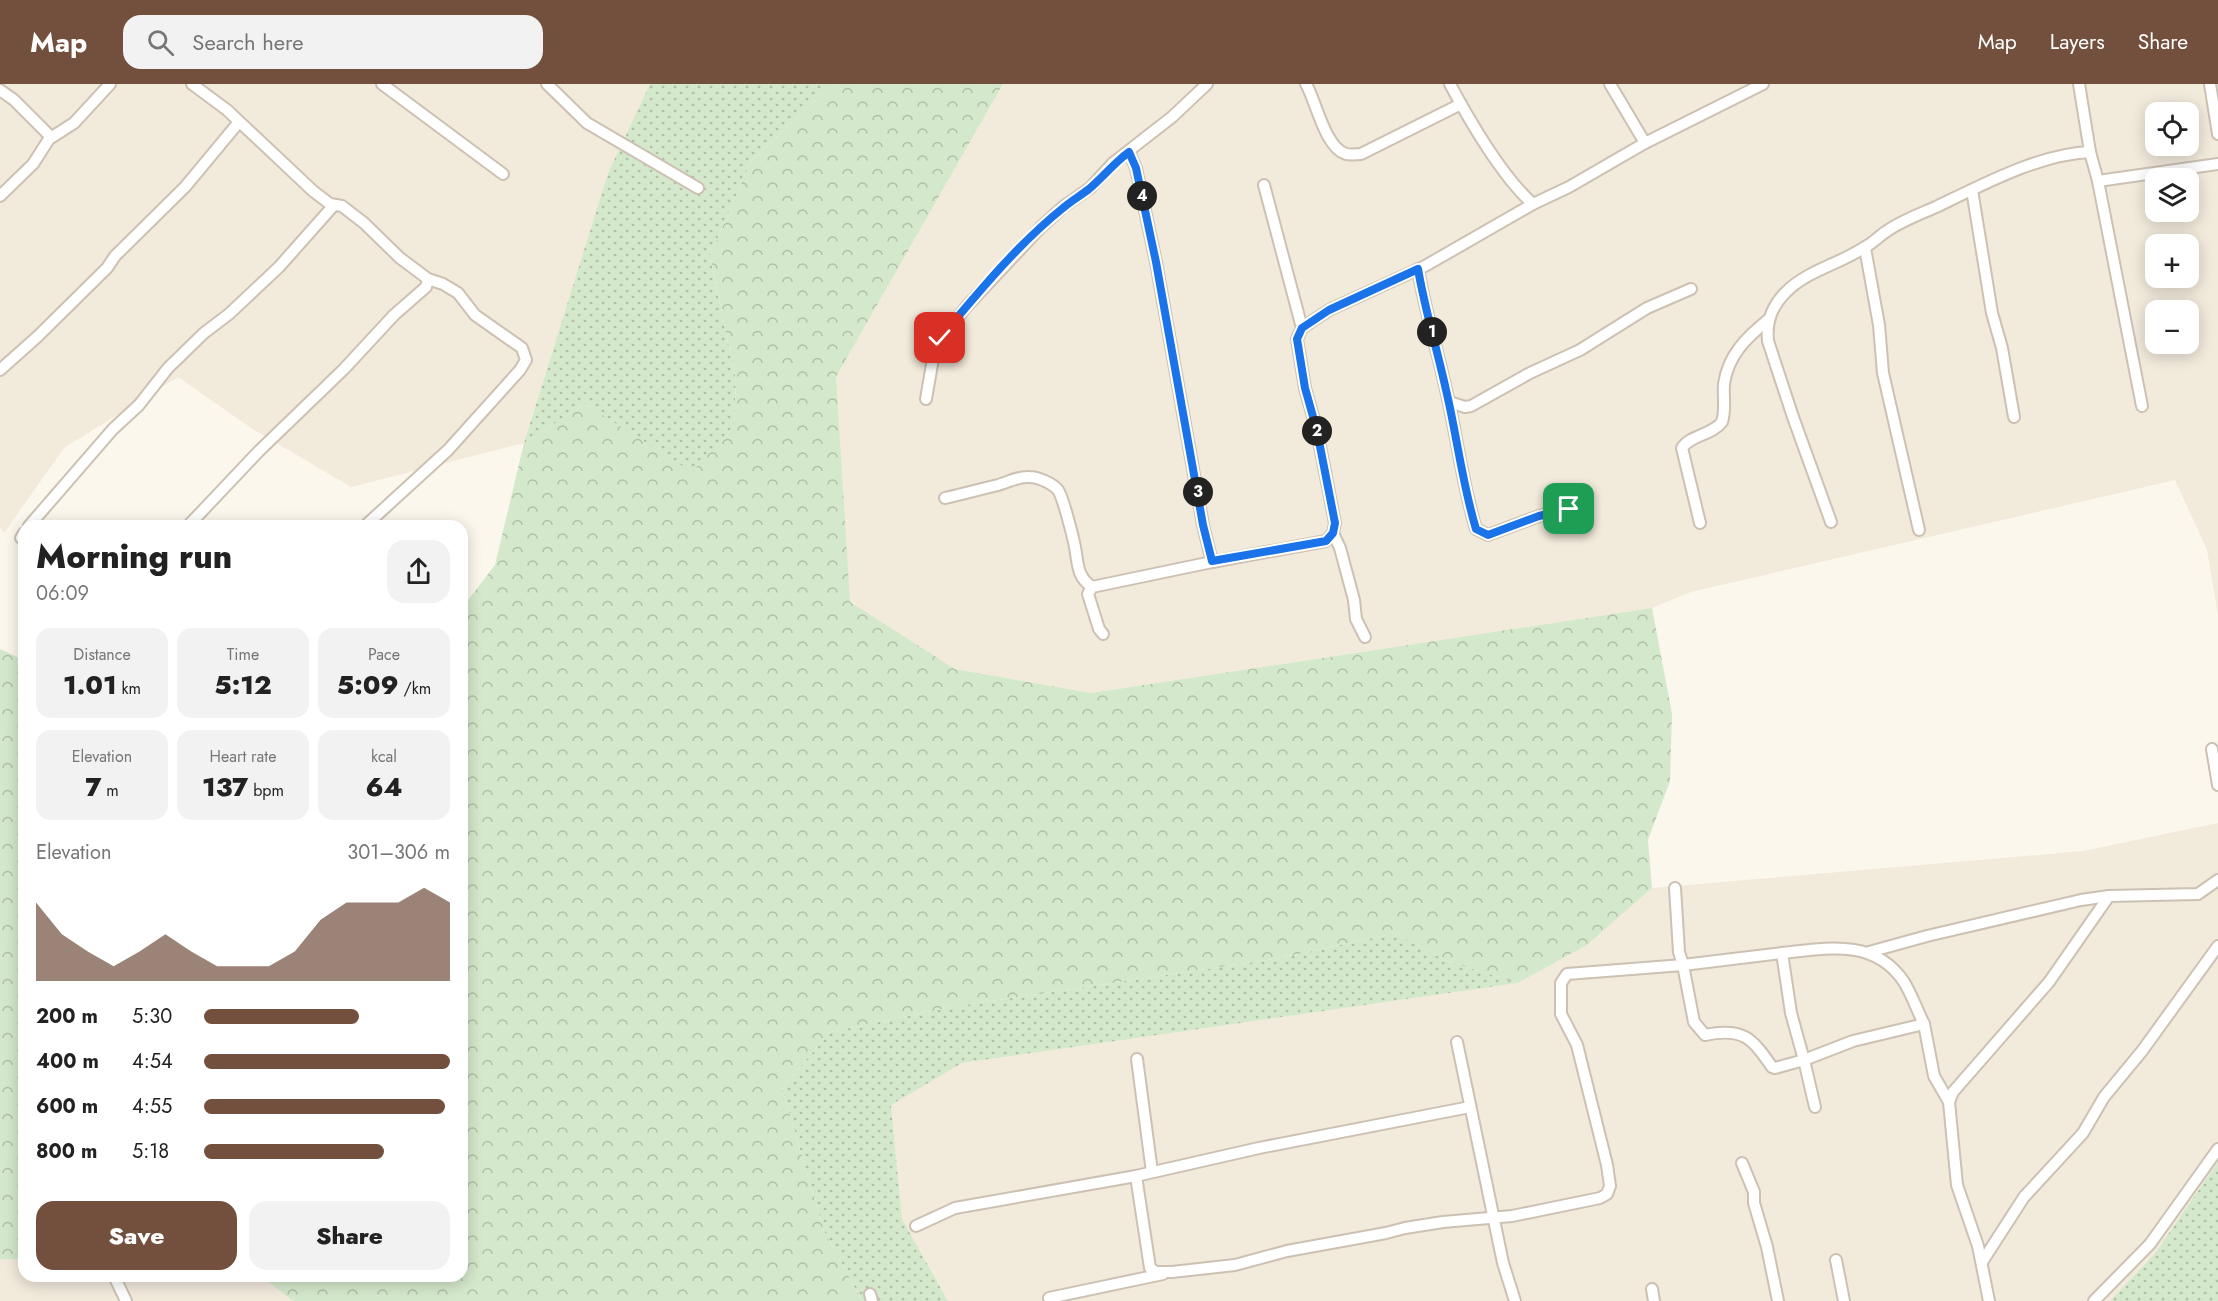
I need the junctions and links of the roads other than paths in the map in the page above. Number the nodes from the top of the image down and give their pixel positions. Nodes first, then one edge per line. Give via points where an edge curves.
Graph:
1 (110, 84) edge
2 (192, 84) edge
3 (382, 84) edge
4 (547, 84) edge
5 (1207, 84) edge
6 (1306, 84) edge
7 (1450, 84) edge
8 (1610, 84) edge
9 (1763, 84) edge
10 (2079, 84) edge
11 (2210, 84) edge
12 (0, 90) edge
13 (1461, 104) junction
14 (239, 122) junction
15 (2218, 135) edge
16 (51, 137) junction
17 (1645, 143) junction
18 (1129, 152) junction
19 (2090, 152) junction
20 (2218, 164) edge
21 (502, 174) dead end
22 (2098, 181) junction
23 (1264, 185) dead end
24 (698, 188) dead end
25 (1972, 190) junction
26 (0, 196) edge
27 (1533, 204) junction
28 (334, 205) junction
29 (1865, 248) junction
30 (1418, 269) junction
31 (428, 279) junction
32 (1691, 289) dead end
33 (1768, 320) junction
34 (1302, 328) junction
35 (0, 370) edge
36 (926, 399) dead end
37 (1449, 402) junction
38 (2142, 406) dead end
39 (2014, 417) dead end
40 (945, 498) dead end
41 (1569, 509) dead end
42 (34, 520) edge
43 (194, 520) edge
44 (372, 520) edge
45 (1831, 522) dead end
46 (1700, 523) dead end
47 (1919, 530) dead end
48 (1333, 533) junction
49 (1212, 561) junction
50 (1092, 587) junction
51 (1103, 634) dead end
52 (1365, 637) dead end
53 (2212, 749) dead end
54 (2218, 785) edge
55 (2218, 880) edge
56 (1675, 888) dead end
57 (2109, 896) junction
58 (2218, 946) edge
59 (1869, 952) junction
60 (1782, 953) junction
61 (1683, 964) junction
62 (1924, 1024) junction
63 (1457, 1042) dead end
64 (1137, 1059) dead end
65 (1804, 1060) junction
66 (1948, 1102) junction
67 (1470, 1107) junction
68 (1815, 1107) dead end
69 (2218, 1149) edge
70 (1742, 1163) dead end
71 (1152, 1172) junction
72 (1136, 1176) junction
73 (1493, 1216) junction
74 (916, 1226) dead end
75 (1836, 1260) dead end
76 (1982, 1262) junction
77 (1172, 1272) junction
78 (117, 1282) edge
79 (1652, 1289) dead end
80 (1049, 1298) dead end
81 (126, 1301) edge
82 (1515, 1301) edge
83 (1654, 1301) edge
84 (1778, 1301) edge
85 (1844, 1301) edge
86 (1989, 1301) edge
87 (2094, 1301) edge

1 - 16 street via 74,123
2 - 14 street
3 - 21 street
4 - 24 street via 587,123
5 - 18 street
6 - 13 street via 1324,129 1338,150 1348,155 1361,154
7 - 13 street
8 - 17 street
9 - 17 street
10 - 19 street
11 - 15 street
12 - 16 street
13 - 27 street via 1519,191
14 - 28 street via 313,191
14 - 35 street via 163,211
16 - 26 street via 33,164
17 - 27 street
18 - 36 street via 1041,227 940,338 935,346
18 - 49 street via 1156,262
19 - 22 street
19 - 25 street via 2052,159
20 - 22 street
22 - 38 street
23 - 34 street
25 - 29 street via 1888,230
25 - 39 street
27 - 30 street
28 - 31 street via 342,206 364,223
28 - 42 street via 279,267 168,368
29 - 33 street via 1787,290
29 - 47 street via 1883,373
30 - 34 street via 1329,310
30 - 37 street
31 - 43 street via 426,287
31 - 44 street via 458,293 475,315 522,348 526,360 448,450
32 - 37 street via 1647,308 1580,350 1471,406
33 - 45 street via 1771,351
33 - 46 street via 1733,356 1724,383 1722,422 1682,448
34 - 48 street via 1297,339 1335,523
37 - 41 street via 1466,498 1476,529 1488,535
40 - 50 street via 1022,478 1050,483 1062,499 1079,573
48 - 49 street via 1326,541
48 - 52 street via 1356,619
49 - 50 street
50 - 51 street via 1088,594
53 - 54 street
55 - 57 street via 2198,894
56 - 61 street
57 - 59 street
57 - 66 street via 2049,982
58 - 76 street via 2104,1097 2083,1133 2024,1197
59 - 60 street via 1830,948
59 - 62 street via 1885,960 1904,982
60 - 61 street
60 - 65 street via 1791,1013
61 - 65 street via 1694,1022 1704,1035 1743,1034 1775,1068
61 - 73 street via 1567,974 1560,983 1561,1014 1576,1045 1610,1186 1607,1194 1600,1197 1512,1216
62 - 65 street via 1853,1041
62 - 66 street via 1934,1076
63 - 67 street
64 - 71 street
65 - 68 street
66 - 76 street via 1957,1185
67 - 71 street
67 - 73 street
69 - 87 street via 2150,1244
70 - 84 street via 1754,1192
71 - 72 street
72 - 74 street via 955,1208
72 - 77 street via 1150,1268
73 - 77 street via 1405,1228 1235,1265
73 - 82 street
75 - 85 street
76 - 86 street
77 - 80 street
78 - 81 street
79 - 83 street

